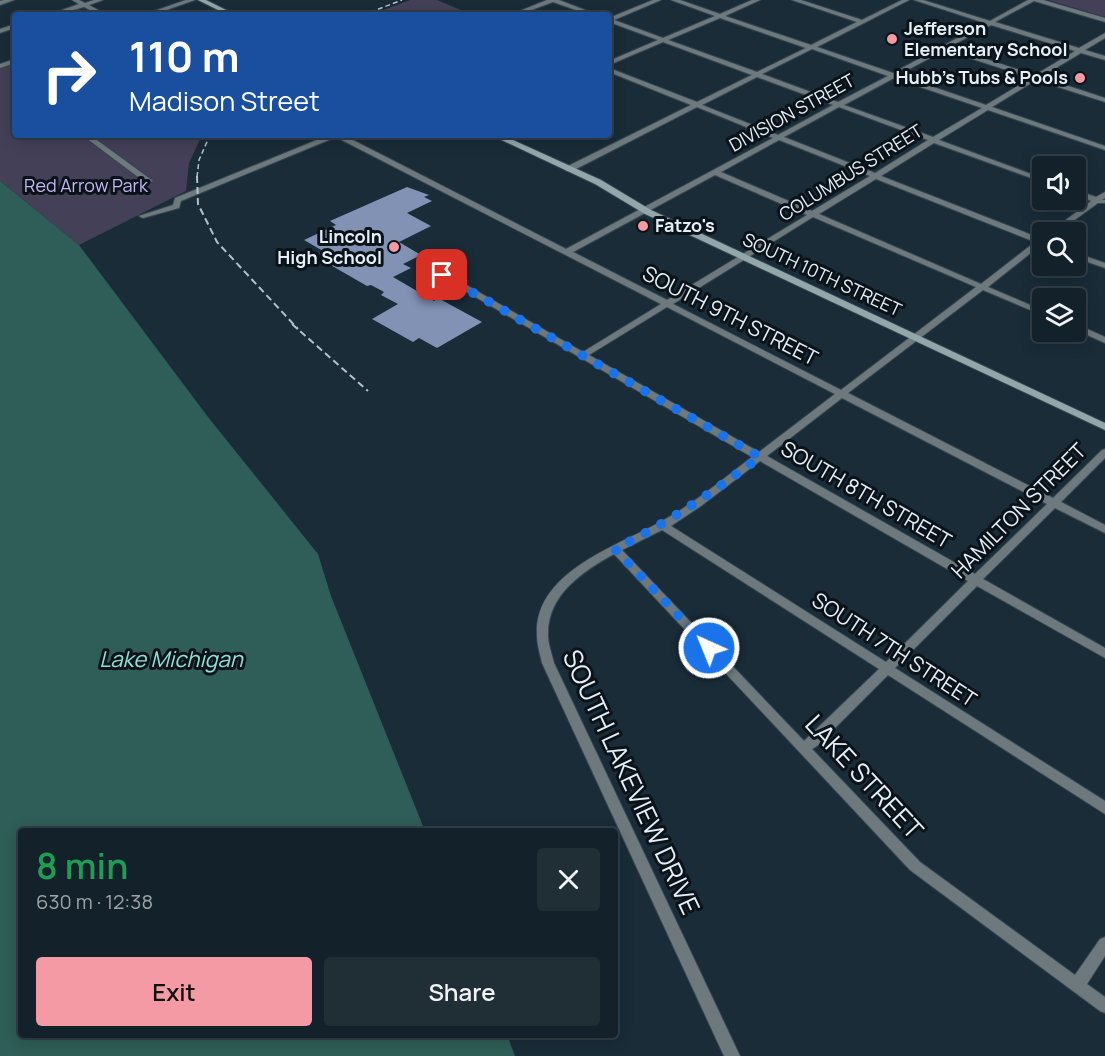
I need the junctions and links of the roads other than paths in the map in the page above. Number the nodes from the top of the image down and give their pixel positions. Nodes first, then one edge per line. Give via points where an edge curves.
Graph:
1 (11, 0) edge
2 (75, 0) edge
3 (100, 0) edge
4 (192, 0) edge
5 (201, 0) edge
6 (553, 0) edge
7 (658, 0) edge
8 (674, 0) edge
9 (757, 0) edge
10 (795, 0) edge
11 (906, 0) edge
12 (917, 0) edge
13 (1032, 0) edge
14 (1037, 0) edge
15 (0, 3) edge
16 (84, 5) junction
17 (61, 12) edge
18 (98, 12) edge
19 (155, 12) edge
20 (227, 12) edge
21 (521, 12) edge
22 (587, 12) edge
23 (719, 15) junction
24 (612, 19) edge
25 (1105, 20) edge
26 (612, 21) edge
27 (863, 21) junction
28 (991, 23) junction
29 (1105, 35) edge
30 (662, 40) junction
31 (812, 47) junction
32 (945, 48) junction
33 (1081, 50) junction
34 (1105, 58) edge
35 (612, 62) edge
36 (612, 71) edge
37 (757, 75) junction
38 (893, 75) junction
39 (1036, 78) junction
40 (1105, 100) edge
41 (697, 104) junction
42 (838, 104) junction
43 (987, 107) junction
44 (779, 136) junction
45 (89, 138) edge
46 (329, 138) edge
47 (342, 138) edge
48 (502, 138) edge
49 (934, 140) junction
50 (1105, 148) edge
51 (569, 169) junction
52 (715, 172) junction
53 (877, 175) junction
54 (1032, 176) edge
55 (149, 181) dead end
56 (1105, 194) edge
57 (1086, 196) edge
58 (1101, 202) edge
59 (645, 210) junction
60 (813, 214) junction
61 (143, 216) dead end
62 (1070, 222) edge
63 (1032, 238) edge
64 (1032, 250) edge
65 (567, 252) junction
66 (744, 257) junction
67 (1086, 259) edge
68 (1105, 266) edge
69 (452, 282) dead end
70 (982, 287) junction
71 (668, 304) junction
72 (1032, 309) edge
73 (1086, 331) edge
74 (916, 338) junction
75 (1105, 340) edge
76 (582, 356) junction
77 (842, 394) junction
78 (1105, 427) edge
79 (1105, 452) edge
80 (760, 457) junction
81 (1055, 503) junction
82 (663, 526) junction
83 (1105, 529) edge
84 (615, 549) junction
85 (978, 581) junction
86 (1105, 654) edge
87 (887, 669) junction
88 (804, 747) junction
89 (1105, 808) edge
90 (1105, 944) edge
91 (1077, 985) junction
92 (1105, 1006) edge
93 (732, 1056) edge

1 - 15 street
2 - 16 street
3 - 16 street
4 - 19 street
5 - 20 street
6 - 21 street
6 - 22 street
7 - 24 street
8 - 23 street
9 - 23 street
10 - 27 street
11 - 27 street
12 - 28 street
13 - 28 street, DIVISION STREET
14 - 25 street
16 - 17 street
16 - 18 street
23 - 30 street
23 - 31 street
26 - 30 street
27 - 31 street
28 - 32 street, DIVISION STREET
28 - 33 street
29 - 33 street, COLUMBUS STREET
30 - 35 street
30 - 37 street
31 - 37 street
31 - 38 street
32 - 38 street, DIVISION STREET
32 - 39 street
33 - 34 street
33 - 39 street, COLUMBUS STREET
36 - 41 street
37 - 41 street
37 - 42 street
38 - 42 street, DIVISION STREET
38 - 43 street
39 - 40 street
39 - 43 street, COLUMBUS STREET
41 - 44 street
41 - 51 street
42 - 44 street, DIVISION STREET
42 - 49 street
43 - 49 street, COLUMBUS STREET
43 - 50 street
44 - 52 street, DIVISION STREET
44 - 53 street
45 - 55 street
46 - 61 street via 178,200 176,206
47 - 65 street, SOUTH 9TH STREET
48 - 51 street, SOUTH 10TH STREET
49 - 53 street, COLUMBUS STREET
49 - 54 street
51 - 59 street, SOUTH 10TH STREET
52 - 59 street, DIVISION STREET
52 - 60 street
53 - 60 street, COLUMBUS STREET
53 - 63 street
56 - 58 street
57 - 58 street
58 - 62 street
59 - 65 street, DIVISION STREET
59 - 66 street, SOUTH 10TH STREET
60 - 66 street, COLUMBUS STREET
60 - 70 street
64 - 70 street, SOUTH LAKEVIEW DRIVE
65 - 71 street, SOUTH 9TH STREET
66 - 71 street, COLUMBUS STREET
66 - 74 street, SOUTH 10TH STREET
67 - 68 street
69 - 76 street, SOUTH 8TH STREET
70 - 72 street
70 - 74 street, SOUTH LAKEVIEW DRIVE
71 - 76 street, COLUMBUS STREET
71 - 77 street, SOUTH 9TH STREET
73 - 75 street
74 - 77 street, SOUTH LAKEVIEW DRIVE
74 - 78 street, SOUTH 10TH STREET
76 - 80 street, SOUTH 8TH STREET
77 - 80 street, SOUTH LAKEVIEW DRIVE
77 - 81 street, SOUTH 9TH STREET
79 - 81 street, HAMILTON STREET
80 - 82 street, SOUTH LAKEVIEW DRIVE
80 - 85 street, SOUTH 8TH STREET
81 - 83 street, SOUTH 9TH STREET
81 - 85 street, HAMILTON STREET
82 - 84 street, SOUTH LAKEVIEW DRIVE
82 - 87 street, SOUTH 7TH STREET
84 - 88 street, LAKE STREET
84 - 93 street, SOUTH LAKEVIEW DRIVE via 585,564 557,591 545,616 544,652
85 - 86 street, SOUTH 8TH STREET
85 - 87 street, HAMILTON STREET
87 - 88 street, HAMILTON STREET
87 - 89 street, SOUTH 7TH STREET
88 - 91 street, LAKE STREET via 915,866
90 - 91 street
91 - 92 street, LAKE STREET

